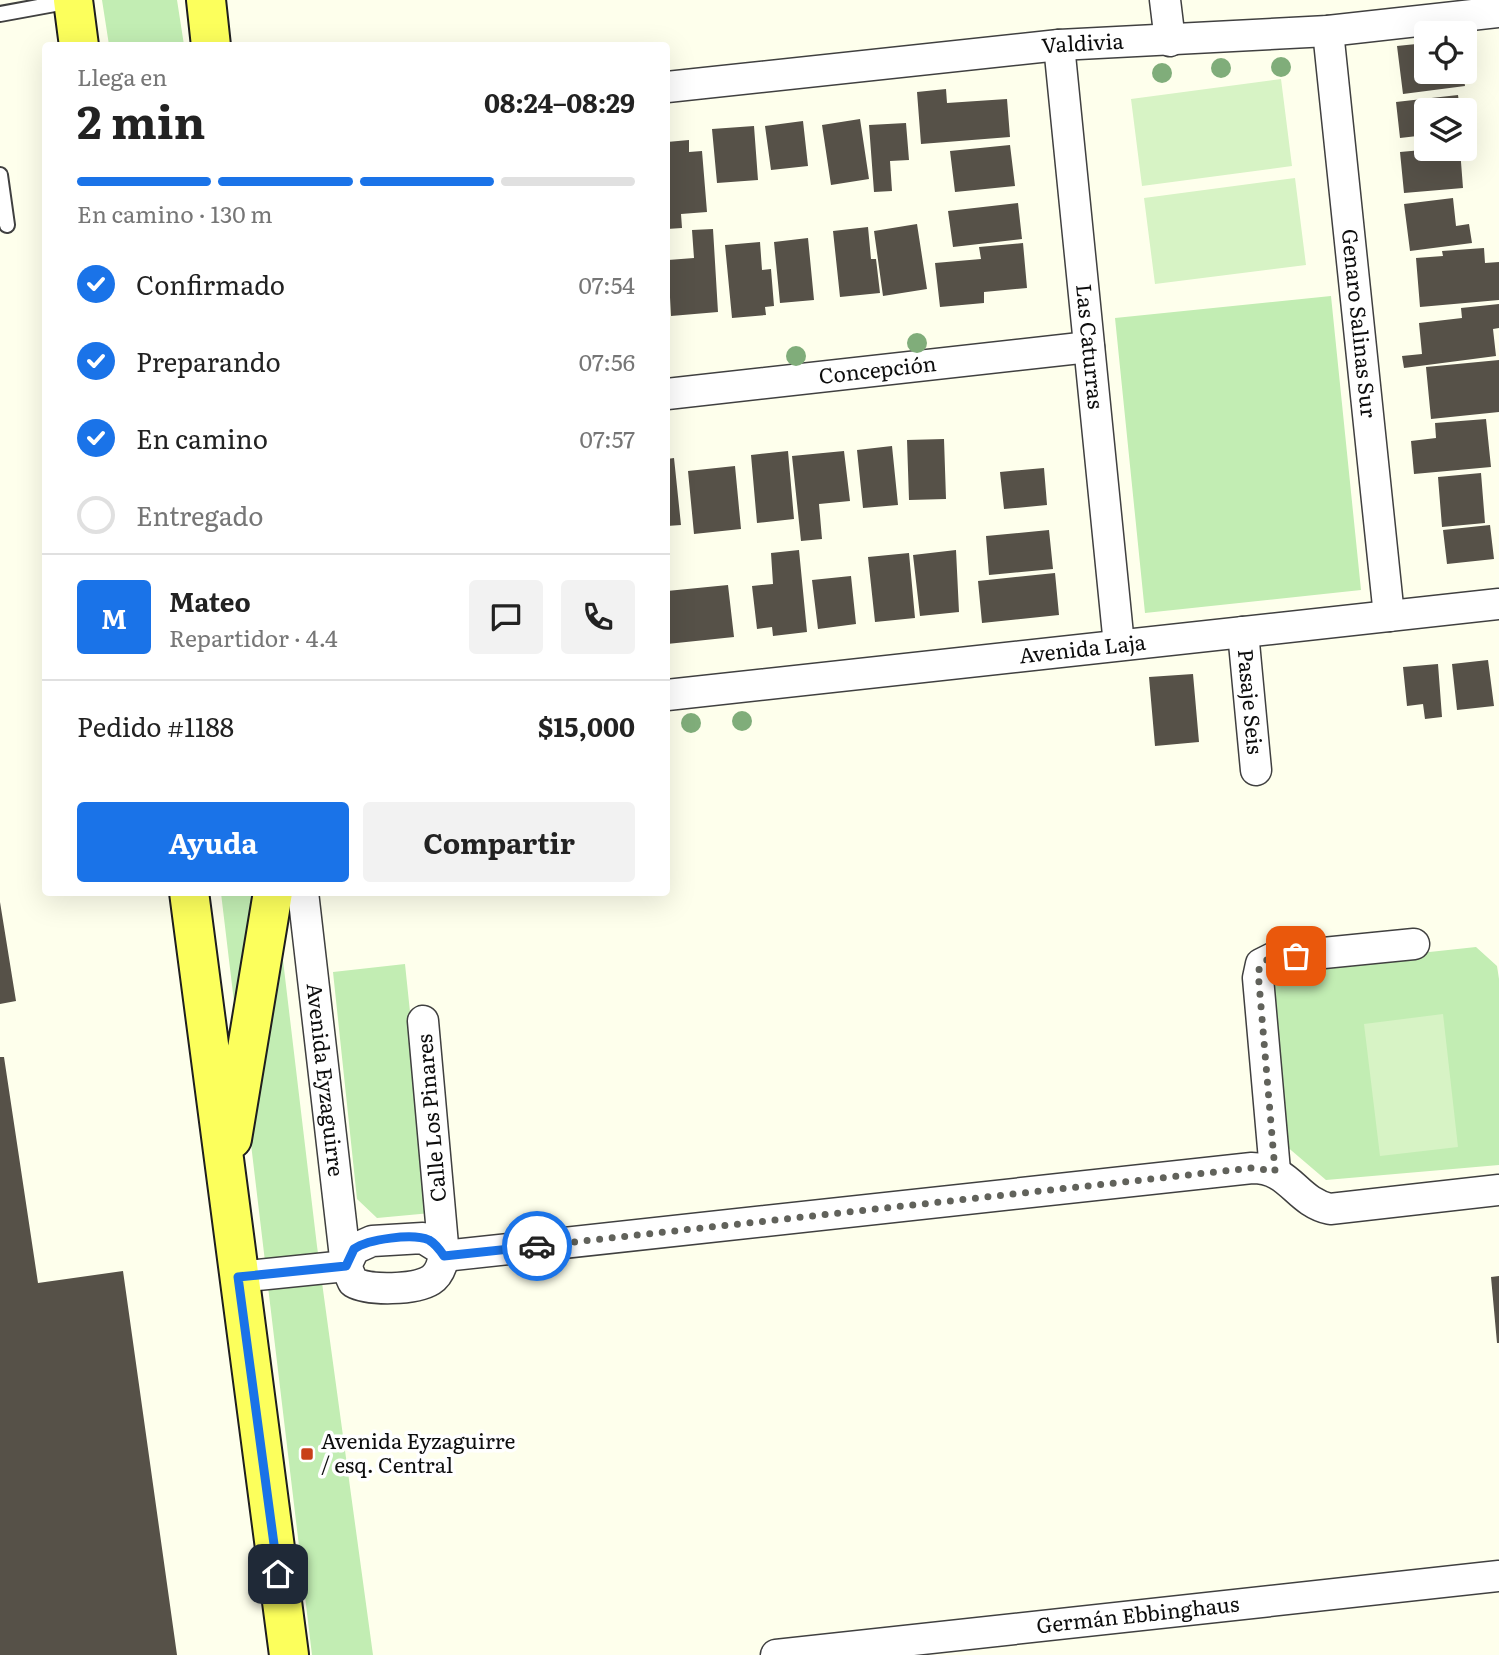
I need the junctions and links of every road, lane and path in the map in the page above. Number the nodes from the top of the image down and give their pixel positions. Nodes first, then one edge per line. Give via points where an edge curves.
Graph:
1 (73, 0) edge
2 (205, 0) edge
3 (1165, 0) edge
4 (1499, 12) edge
5 (0, 14) edge
6 (1328, 31) junction
7 (1170, 41) junction
8 (78, 42) edge
9 (210, 42) edge
10 (1059, 45) junction
11 (670, 87) edge
12 (0, 175) edge
13 (7, 225) dead end
14 (1089, 347) junction
15 (670, 394) edge
16 (1499, 604) edge
17 (1390, 616) junction
18 (1243, 632) junction
19 (1119, 645) junction
20 (670, 695) edge
21 (1256, 771) dead end
22 (190, 896) edge
23 (272, 896) edge
24 (303, 896) edge
25 (1414, 944) dead end
26 (423, 1021) dead end
27 (1275, 1171) junction
28 (226, 1182) junction
29 (1499, 1190) edge
30 (444, 1256) junction
31 (346, 1266) junction
32 (238, 1277) junction
33 (1499, 1576) edge
34 (289, 1655) edge
35 (776, 1655) edge

1 - 5 lane
1 - 8 main road
2 - 9 main road
3 - 7 street
4 - 6 street, Valdivia
6 - 7 street, Valdivia
6 - 17 street, Genaro Salinas Sur
7 - 10 street, Valdivia
10 - 11 street, Valdivia
10 - 14 street, Las Caturras
12 - 13 lane
14 - 15 street, Concepción
14 - 19 street, Las Caturras
16 - 17 street, Avenida Laja
17 - 18 street, Avenida Laja
18 - 19 street, Avenida Laja
18 - 21 street, Pasaje Seis
19 - 20 street, Avenida Laja
22 - 28 main road
23 - 28 main road
24 - 31 street, Avenida Eyzaguirre
25 - 27 street via 1273,958 1261,964 1258,978
26 - 30 street, Calle Los Pinares
27 - 29 street via 1305,1199 1331,1209
27 - 30 street via 1252,1168
28 - 32 main road
30 - 31 street via 423,1238 372,1241 354,1249
30 - 31 street via 431,1280 379,1289 353,1282
31 - 32 street
32 - 34 main road
33 - 35 street, Germán Ebbinghaus

